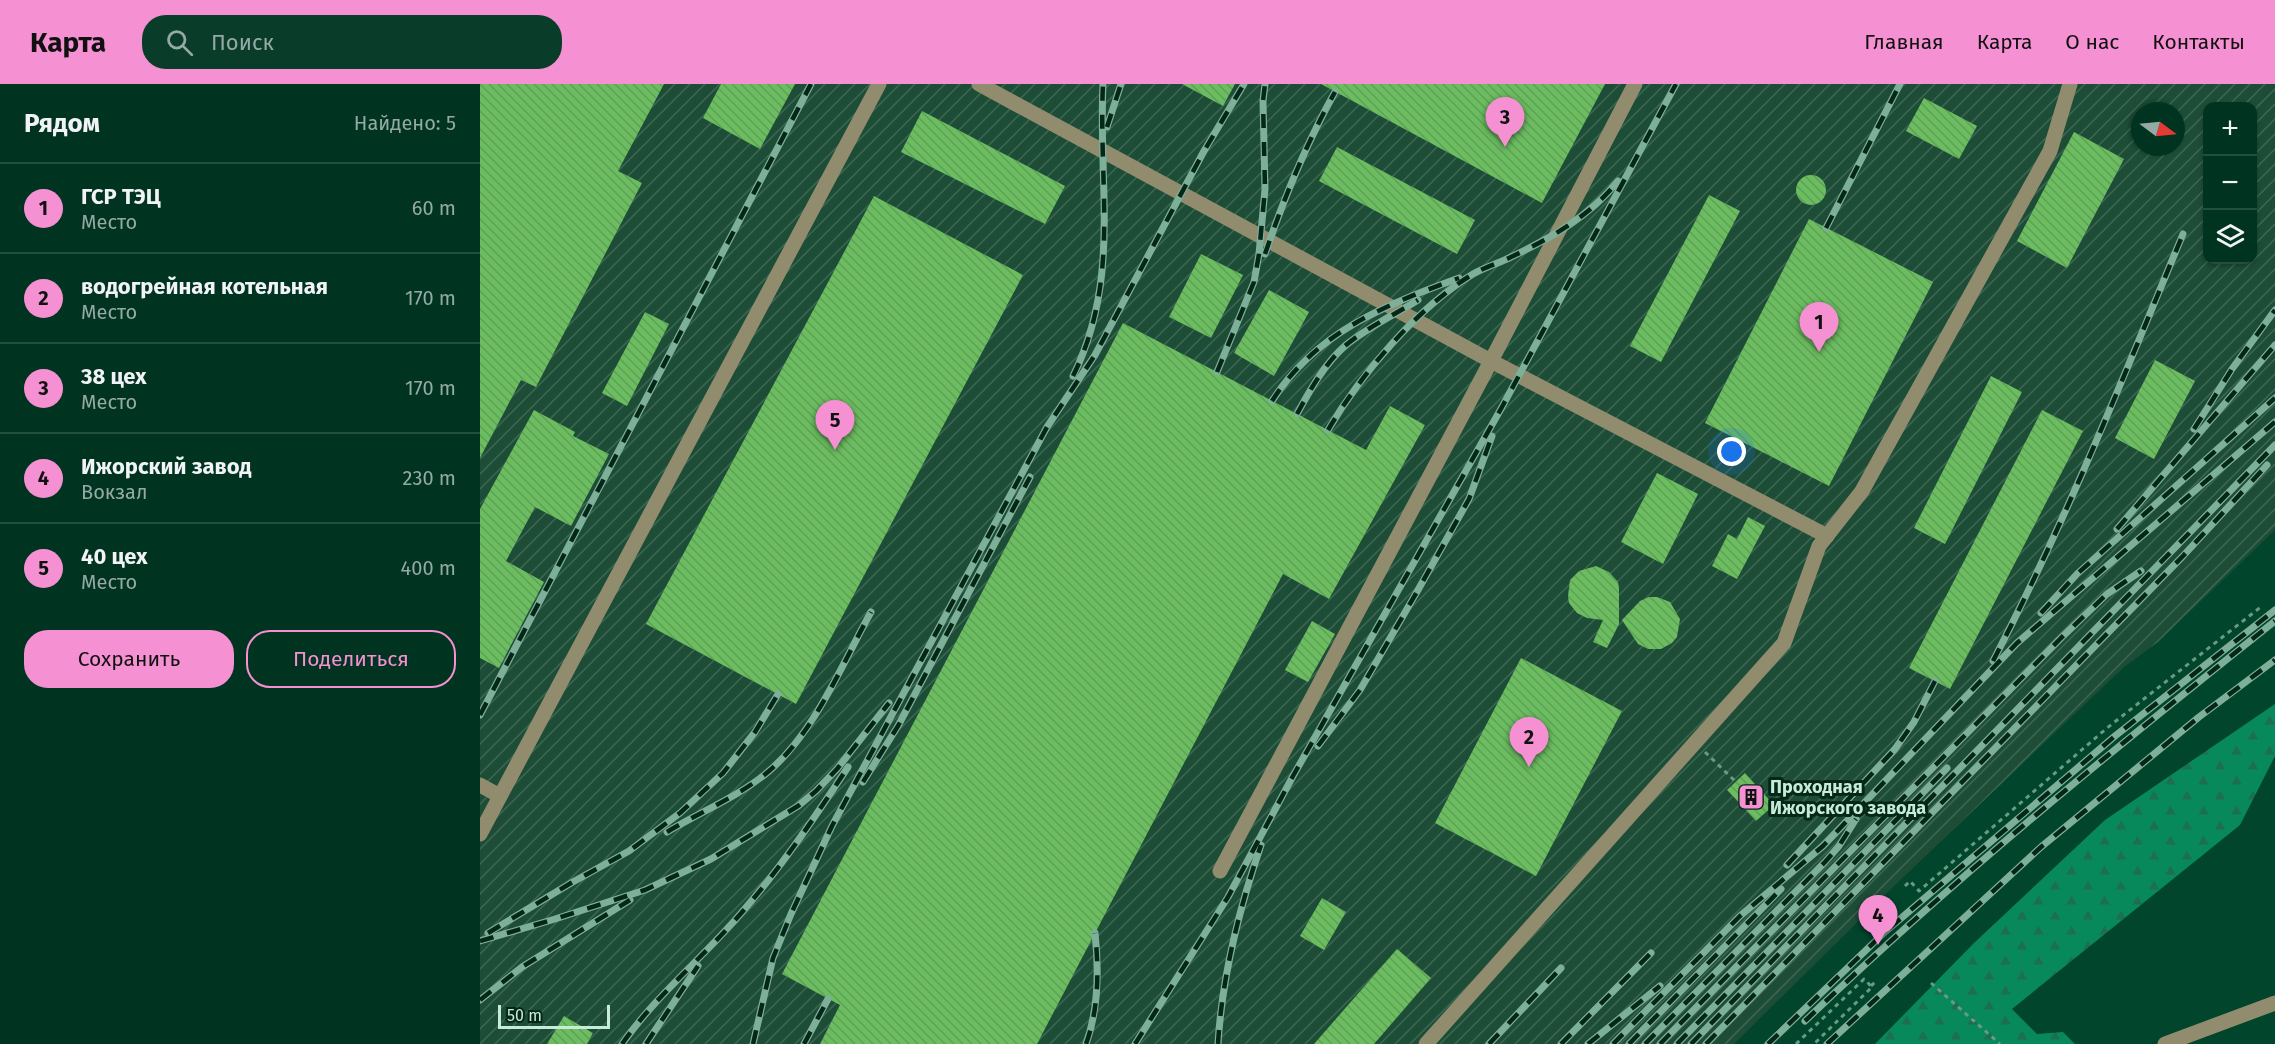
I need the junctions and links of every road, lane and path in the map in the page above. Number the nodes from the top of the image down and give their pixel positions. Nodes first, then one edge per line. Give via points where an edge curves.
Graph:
1 (879, 84) edge
2 (979, 84) edge
3 (1635, 84) edge
4 (2070, 84) edge
5 (1491, 361) junction
6 (1827, 537) junction
7 (2262, 606) dead end
8 (1695, 743) junction
9 (1736, 782) dead end
10 (480, 785) edge
11 (500, 796) junction
12 (480, 834) edge
13 (1220, 871) dead end
14 (1905, 885) dead end
15 (1877, 980) dead end
16 (1931, 983) dead end
17 (1871, 986) junction
18 (2275, 1002) edge
19 (1425, 1044) edge
20 (1796, 1044) edge
21 (1814, 1044) edge
22 (2000, 1044) edge
23 (2165, 1044) edge

1 - 11 lane
2 - 5 lane
3 - 5 lane
4 - 6 lane via 2050,151 1862,491
5 - 6 lane
5 - 13 lane
6 - 8 lane via 1819,546 1784,643
7 - 14 path via 2107,728 1919,891 1910,881
8 - 9 path
8 - 19 lane
10 - 11 lane
11 - 12 lane
15 - 17 path
16 - 22 path
17 - 20 path via 1864,979
17 - 21 path
18 - 23 lane

